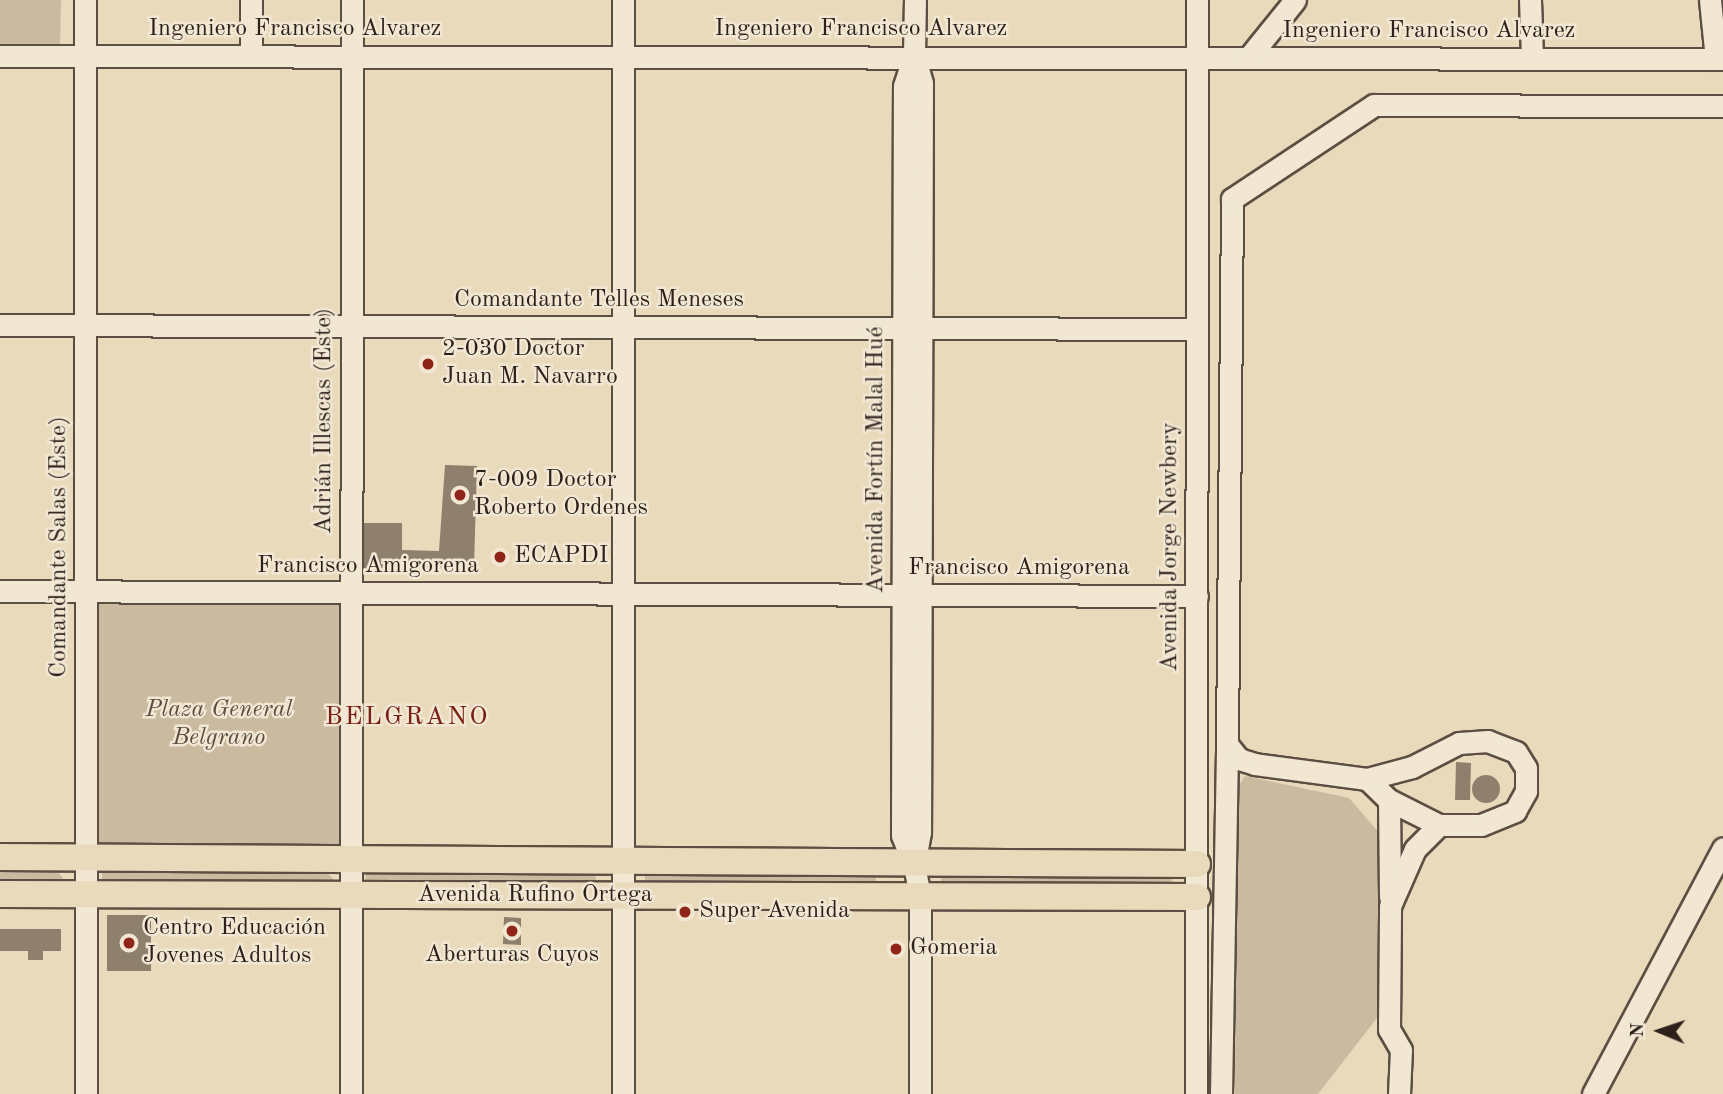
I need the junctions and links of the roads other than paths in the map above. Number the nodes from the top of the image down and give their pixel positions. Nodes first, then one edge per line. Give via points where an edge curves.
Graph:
1 (85, 0) edge
2 (251, 0) edge
3 (352, 0) edge
4 (623, 0) edge
5 (915, 0) edge
6 (1197, 0) edge
7 (1295, 0) edge
8 (1530, 0) edge
9 (1710, 0) edge
10 (914, 55) junction
11 (0, 56) edge
12 (86, 56) junction
13 (251, 56) junction
14 (352, 56) junction
15 (623, 57) junction
16 (1197, 57) junction
17 (1249, 57) junction
18 (1532, 58) junction
19 (1720, 59) edge
20 (1723, 106) edge
21 (0, 325) edge
22 (86, 326) junction
23 (351, 326) junction
24 (623, 327) junction
25 (912, 328) junction
26 (1197, 330) junction
27 (0, 591) edge
28 (86, 592) junction
29 (351, 593) junction
30 (623, 594) junction
31 (912, 595) junction
32 (1197, 596) junction
33 (1227, 744) junction
34 (1367, 779) junction
35 (1389, 800) junction
36 (1439, 825) junction
37 (1723, 848) edge
38 (0, 857) edge
39 (87, 857) junction
40 (352, 858) junction
41 (623, 860) junction
42 (914, 864) junction
43 (1196, 864) junction
44 (0, 894) edge
45 (86, 895) junction
46 (351, 895) junction
47 (623, 896) junction
48 (920, 896) junction
49 (1197, 897) junction
50 (1390, 906) junction
51 (86, 1094) edge
52 (351, 1094) edge
53 (623, 1094) edge
54 (920, 1094) edge
55 (1196, 1094) edge
56 (1221, 1094) edge
57 (1399, 1094) edge
58 (1593, 1094) edge

1 - 12 street, Comandante Salas (Este)
2 - 13 street
3 - 14 street, Adrián Illescas (Este)
4 - 15 street
5 - 10 street, Avenida Fortín Malal Hué
6 - 16 street, Avenida Jorge Newbery
7 - 17 street
8 - 18 street
9 - 19 street
10 - 15 street, Ingeniero Francisco Alvarez
10 - 16 street, Ingeniero Francisco Alvarez
10 - 25 street, Avenida Fortín Malal Hué via 904,86
11 - 12 street, Ingeniero Francisco Alvarez
12 - 13 street, Ingeniero Francisco Alvarez
12 - 22 street, Comandante Salas (Este)
13 - 14 street, Ingeniero Francisco Alvarez
14 - 15 street, Ingeniero Francisco Alvarez
14 - 23 street, Adrián Illescas (Este)
15 - 24 street
16 - 17 street, Ingeniero Francisco Alvarez
16 - 26 street, Avenida Jorge Newbery
17 - 18 street, Ingeniero Francisco Alvarez
18 - 19 street, Ingeniero Francisco Alvarez
20 - 33 street via 1374,105 1232,199
21 - 22 street, Comandante Telles Meneses
22 - 23 street, Comandante Telles Meneses
22 - 28 street, Comandante Salas (Este)
23 - 24 street, Comandante Telles Meneses
23 - 29 street, Adrián Illescas (Este)
24 - 25 street, Comandante Telles Meneses
24 - 30 street
25 - 26 street, Comandante Telles Meneses
25 - 31 street, Avenida Fortín Malal Hué
26 - 32 street, Avenida Jorge Newbery
27 - 28 street, Francisco Amigorena
28 - 29 street, Francisco Amigorena
28 - 39 street, Comandante Salas (Este)
29 - 30 street, Francisco Amigorena
29 - 40 street, Adrián Illescas (Este)
30 - 31 street, Francisco Amigorena
30 - 41 street
31 - 32 street, Francisco Amigorena
31 - 42 street, Avenida Fortín Malal Hué via 902,835
32 - 43 street, Avenida Jorge Newbery
33 - 34 street via 1239,759 1255,764
33 - 56 street
34 - 35 street
34 - 36 street via 1412,767 1459,743 1488,741 1516,752 1526,768 1527,791 1516,811 1481,825
35 - 36 street
35 - 50 street
36 - 50 street via 1415,849
37 - 58 street
38 - 39 main road, Avenida Rufino Ortega
39 - 40 main road, Avenida Rufino Ortega
39 - 45 street, Comandante Salas (Este)
40 - 41 main road, Avenida Rufino Ortega
40 - 46 street, Adrián Illescas (Este)
41 - 42 main road, Avenida Rufino Ortega
41 - 47 street
42 - 43 main road, Avenida Rufino Ortega
42 - 48 street, Avenida Fortín Malal Hué
43 - 49 street, Avenida Jorge Newbery
44 - 45 main road, Avenida Rufino Ortega
45 - 46 main road, Avenida Rufino Ortega
45 - 51 street, Comandante Salas (Este)
46 - 47 main road, Avenida Rufino Ortega
46 - 52 street, Adrián Illescas (Este)
47 - 48 main road, Avenida Rufino Ortega
47 - 53 street
48 - 49 main road, Avenida Rufino Ortega
48 - 54 street, Avenida Fortín Malal Hué
49 - 55 street, Avenida Jorge Newbery
50 - 57 street via 1389,1029 1401,1050

